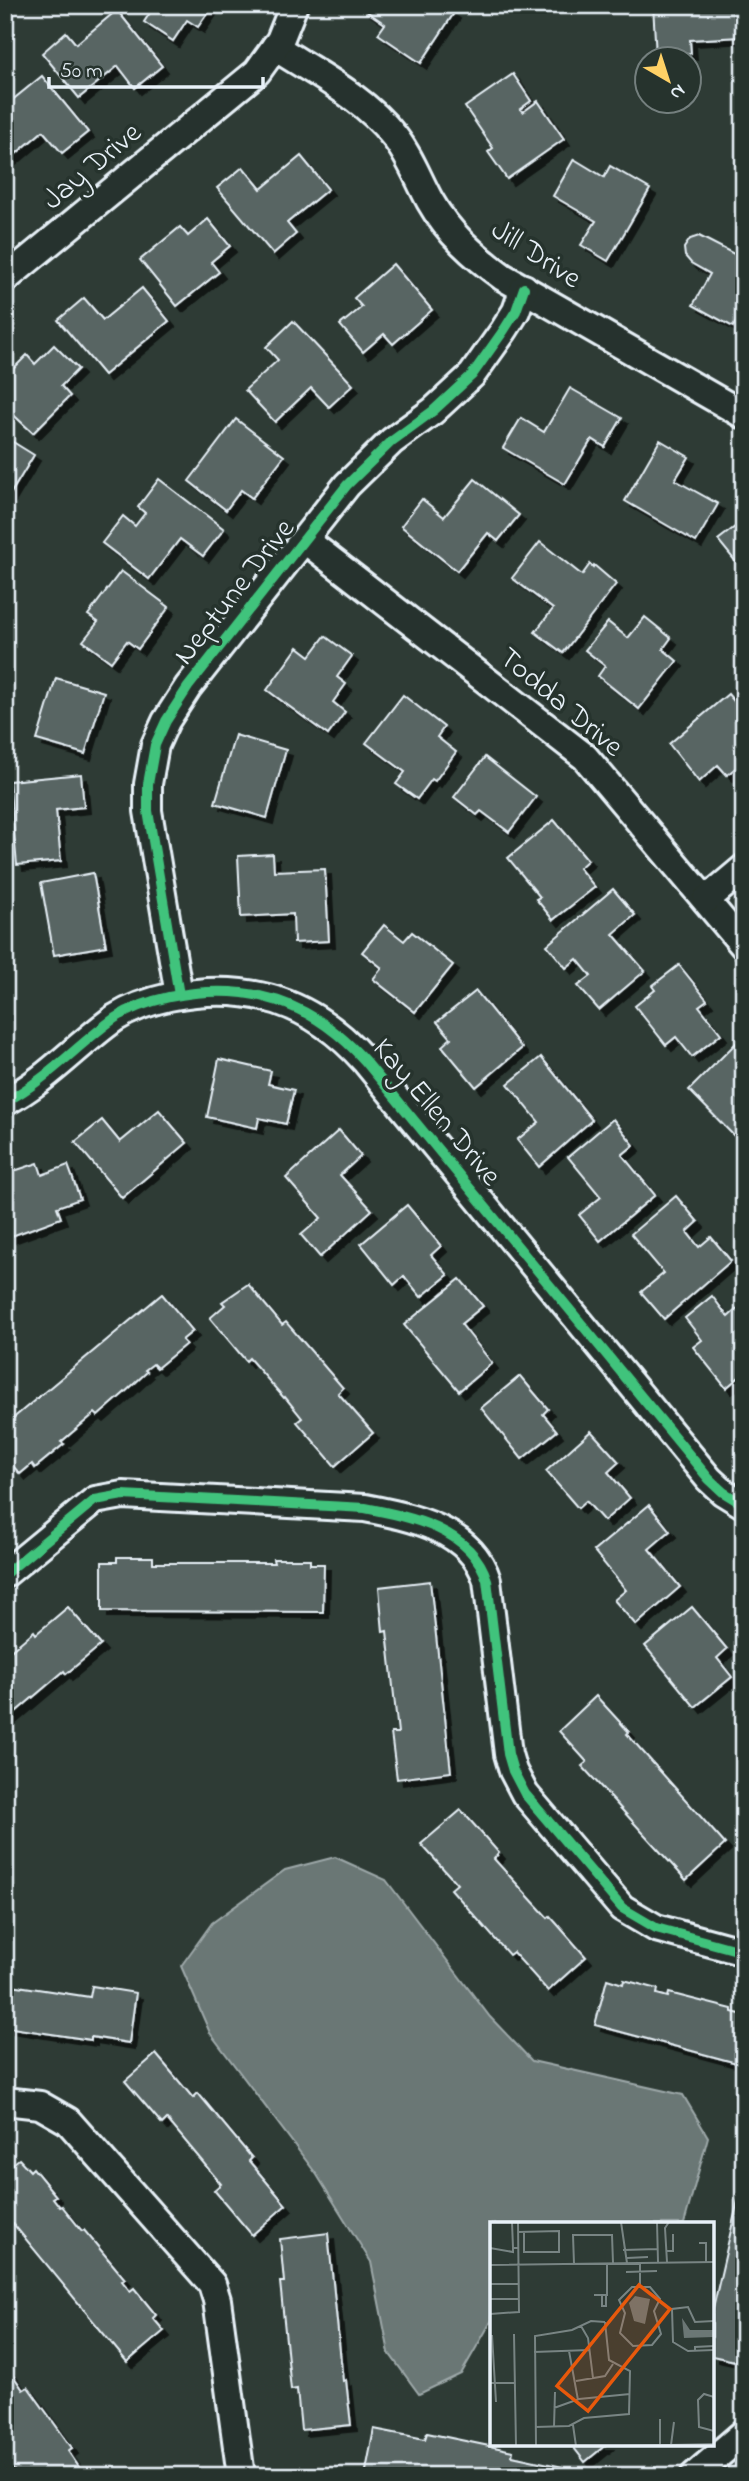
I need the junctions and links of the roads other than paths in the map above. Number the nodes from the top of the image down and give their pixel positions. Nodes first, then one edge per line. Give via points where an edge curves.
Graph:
1 (294, 5) edge
2 (275, 47) junction
3 (5, 279) edge
4 (524, 288) junction
5 (744, 415) edge
6 (304, 540) junction
7 (744, 868) edge
8 (706, 900) junction
9 (744, 946) edge
10 (179, 995) junction
11 (5, 1102) edge
12 (744, 1505) edge
13 (5, 1574) edge
14 (744, 1952) edge
15 (5, 2101) edge
16 (744, 2434) edge
17 (706, 2472) edge
18 (241, 2476) edge

1 - 2 street, Jay Drive
2 - 3 street, Jay Drive via 257,72
2 - 4 street, Jill Drive via 379,119 407,154 431,203 459,241 483,263
4 - 5 street, Jill Drive
4 - 6 street, Neptune Drive via 505,330 472,375 355,475
6 - 8 street, Todda Drive via 569,742
6 - 10 street, Neptune Drive via 188,687 155,745 148,811
7 - 8 street
8 - 9 street, Todda Drive
10 - 11 street, Kay Ellen Drive via 144,1004 117,1018 30,1089
10 - 12 street, Kay Ellen Drive via 225,991 265,997 303,1011 347,1042 709,1479
13 - 14 street via 95,1500 123,1495 365,1508 402,1516 453,1536 474,1554 487,1580 508,1754 525,1794 622,1908 656,1928
15 - 18 street via 40,2105 68,2121 212,2284
16 - 17 street

